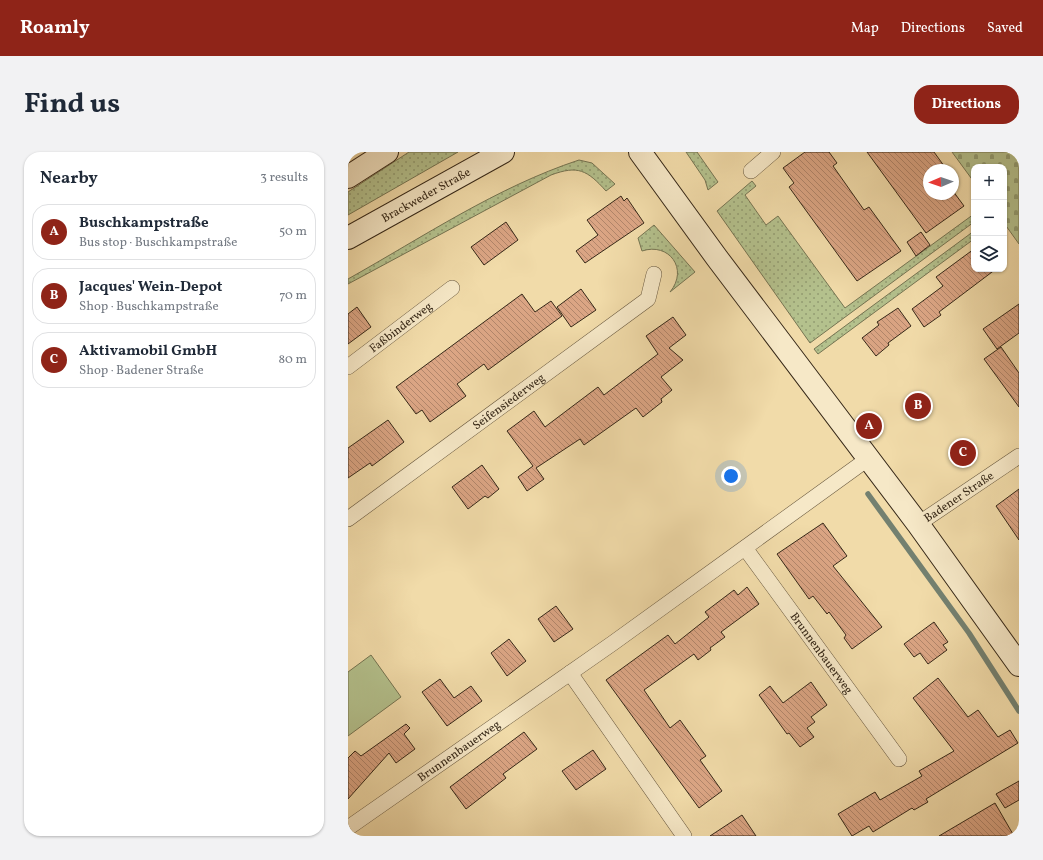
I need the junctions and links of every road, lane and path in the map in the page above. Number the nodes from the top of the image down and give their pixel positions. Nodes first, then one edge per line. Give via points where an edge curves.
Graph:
1 (387, 152) edge
2 (503, 152) edge
3 (640, 152) edge
4 (774, 152) edge
5 (751, 171) dead end
6 (348, 177) edge
7 (348, 238) edge
8 (654, 274) dead end
9 (452, 288) dead end
10 (348, 367) edge
11 (1019, 456) edge
12 (869, 458) junction
13 (348, 519) edge
14 (918, 524) junction
15 (745, 548) junction
16 (1019, 665) edge
17 (570, 673) junction
18 (899, 759) dead end
19 (348, 829) edge
20 (353, 836) edge
21 (684, 836) edge

1 - 6 main road
2 - 7 main road, Brackweder Straße
3 - 12 main road
4 - 5 street
8 - 13 street, Seifensiederweg via 648,299
9 - 10 street, Faßbinderweg
11 - 14 street, Badener Straße
12 - 14 main road
12 - 15 street, Brunnenbauerweg
14 - 16 main road
15 - 17 street, Brunnenbauerweg
15 - 18 street, Brunnenbauerweg
17 - 19 street, Brunnenbauerweg
17 - 21 street
19 - 20 street

